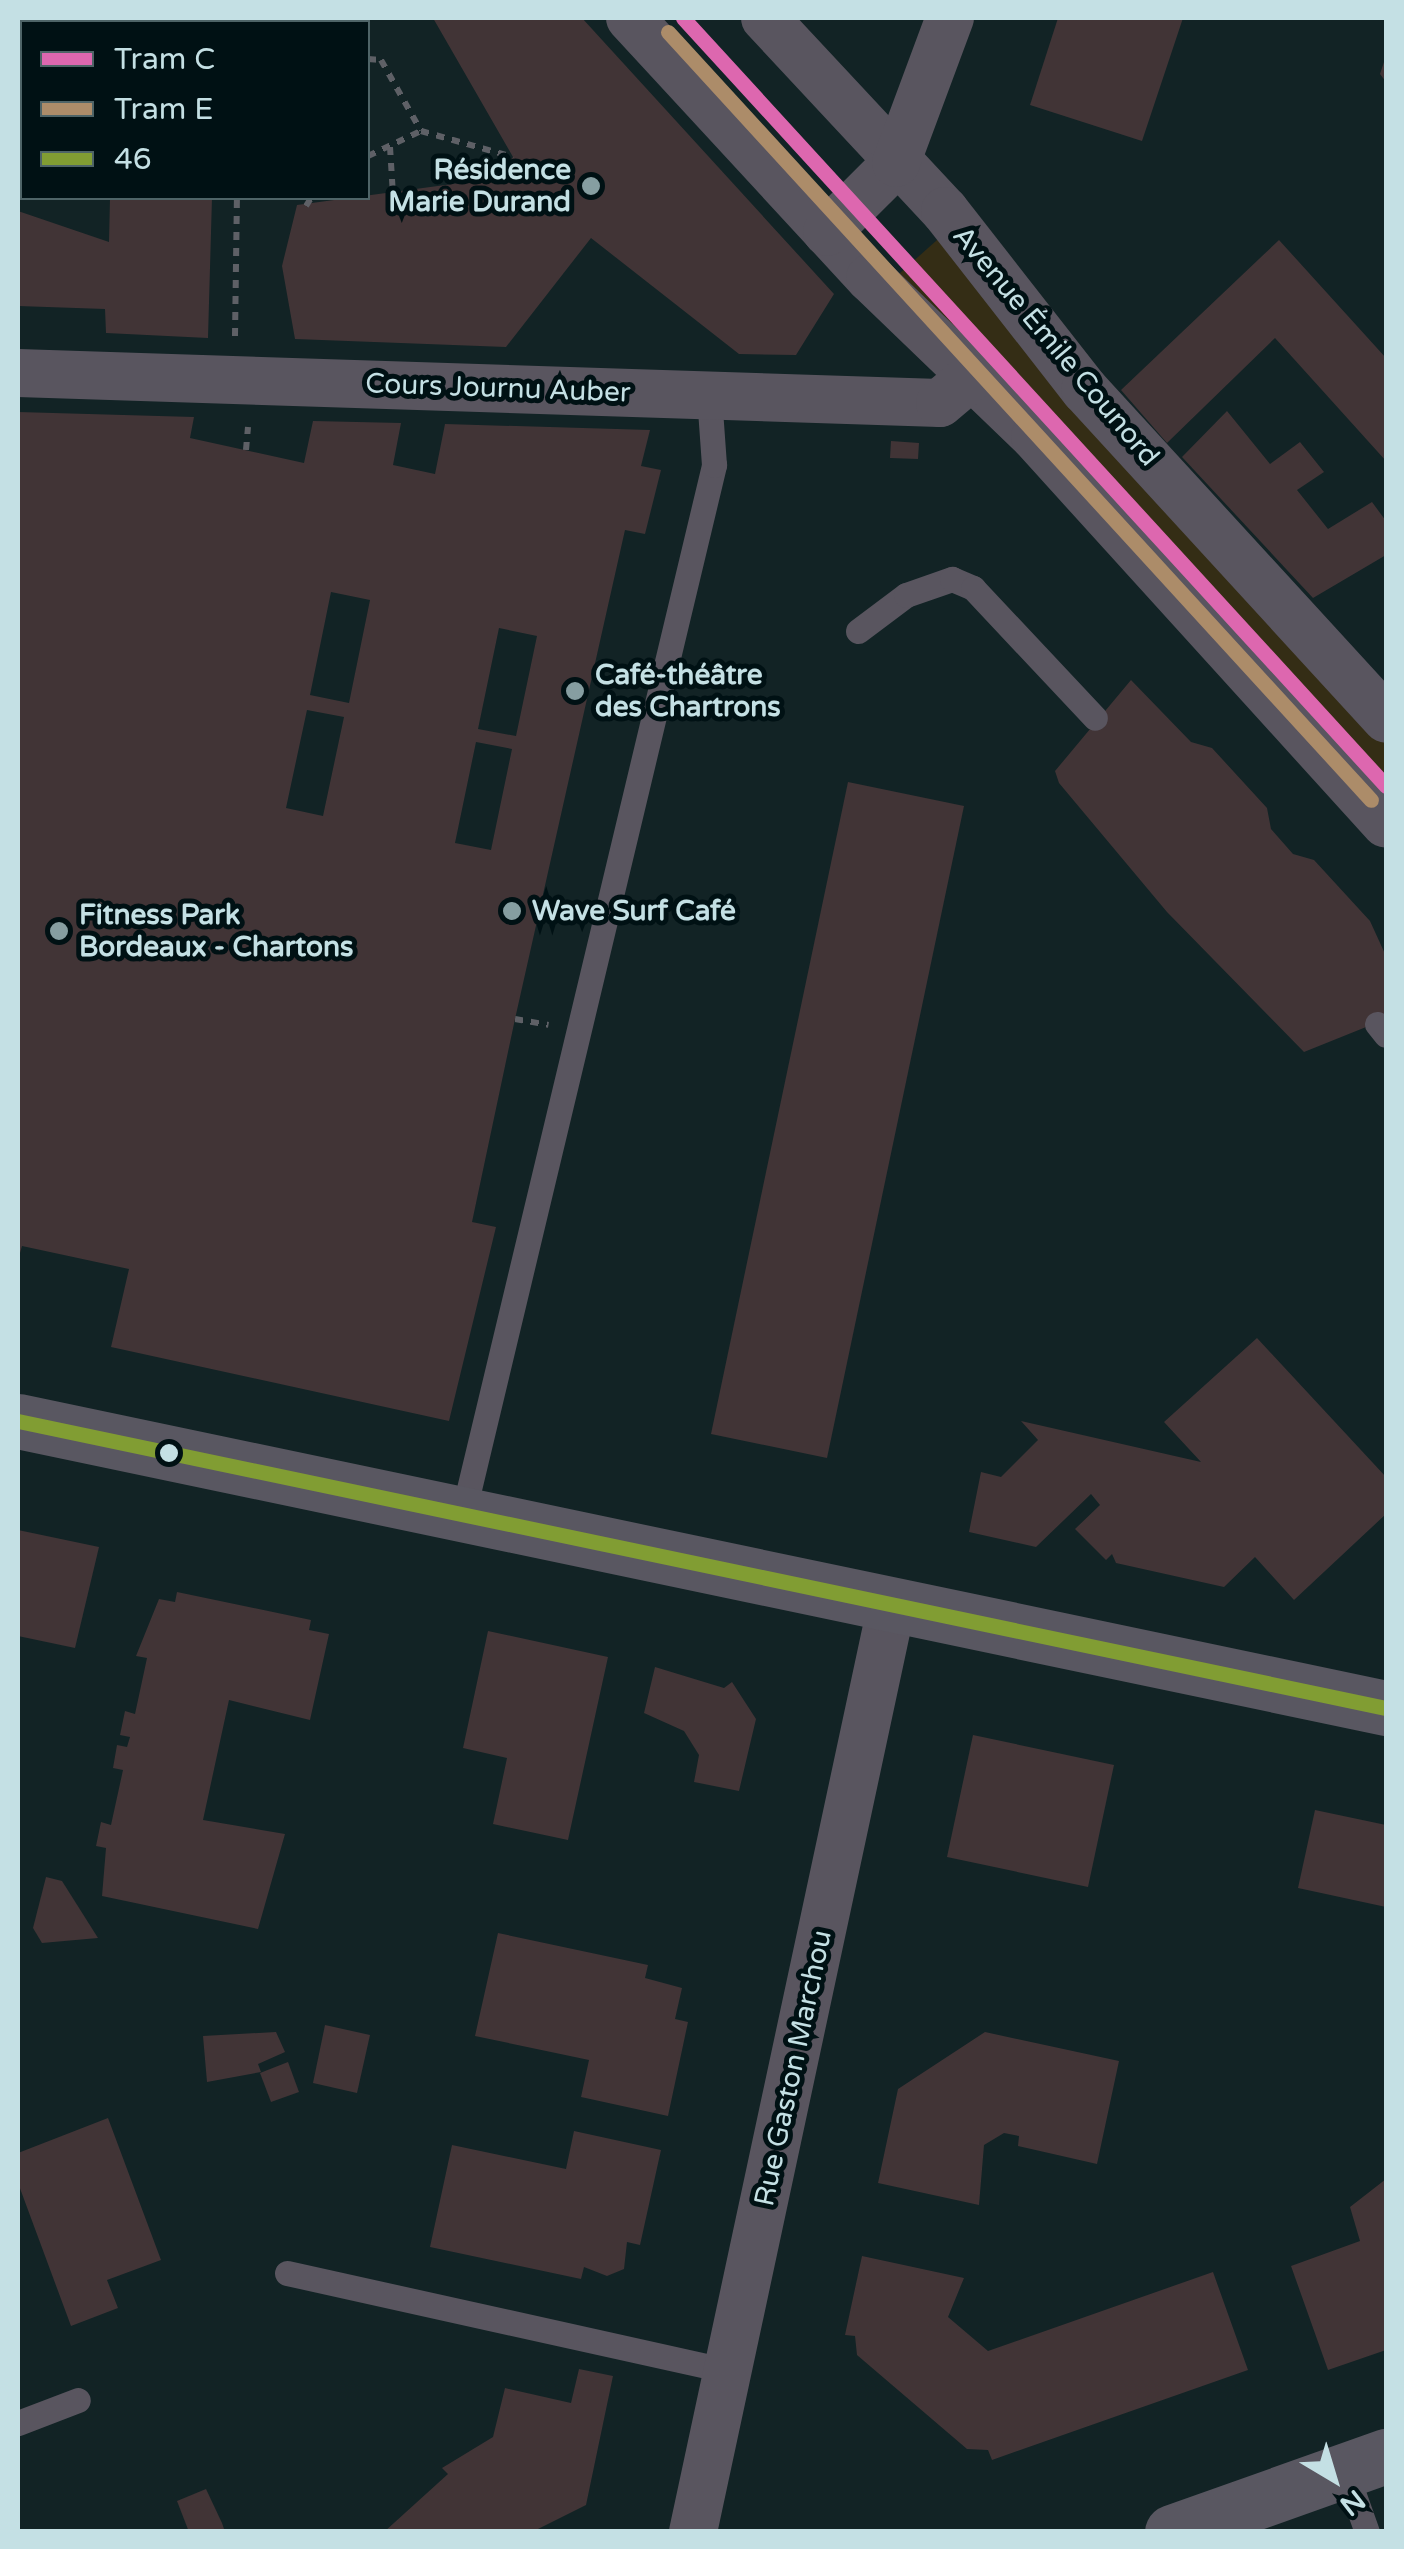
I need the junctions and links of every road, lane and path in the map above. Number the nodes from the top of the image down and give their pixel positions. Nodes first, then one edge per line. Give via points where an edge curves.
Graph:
1 (630, 18) edge
2 (764, 18) edge
3 (950, 18) edge
4 (370, 58) edge
5 (421, 131) junction
6 (390, 147) junction
7 (370, 155) edge
8 (512, 157) dead end
9 (896, 162) junction
10 (394, 195) dead end
11 (237, 200) edge
12 (309, 200) edge
13 (306, 206) dead end
14 (827, 232) junction
15 (18, 372) edge
16 (970, 378) junction
17 (234, 380) junction
18 (710, 395) junction
19 (858, 631) dead end
20 (1386, 717) edge
21 (1095, 718) dead end
22 (1386, 824) edge
23 (18, 1421) edge
24 (462, 1514) junction
25 (892, 1604) junction
26 (1386, 1708) edge
27 (287, 2273) dead end
28 (728, 2370) junction
29 (78, 2400) dead end
30 (18, 2422) edge
31 (1366, 2463) edge
32 (693, 2532) edge
33 (1172, 2532) edge
34 (1367, 2532) edge

1 - 14 street
2 - 9 street, Avenue Émile Counord
3 - 9 street
4 - 5 path via 381,60
5 - 6 path
5 - 8 path
6 - 7 path
6 - 10 path
9 - 14 street
9 - 20 street, Avenue Émile Counord via 1085,390
11 - 17 path
12 - 13 path
14 - 16 street
15 - 17 street, Cours Journu Auber
16 - 18 street, Cours Journu Auber via 940,402
16 - 22 street via 1035,437
17 - 18 street, Cours Journu Auber
18 - 24 lane via 714,465
19 - 21 lane via 906,595 952,579 973,588
23 - 24 main road
24 - 25 main road
25 - 26 main road
25 - 28 street, Rue Gaston Marchou
27 - 28 lane
28 - 32 street, Rue Gaston Marchou
29 - 30 lane
31 - 33 main road
31 - 34 lane

